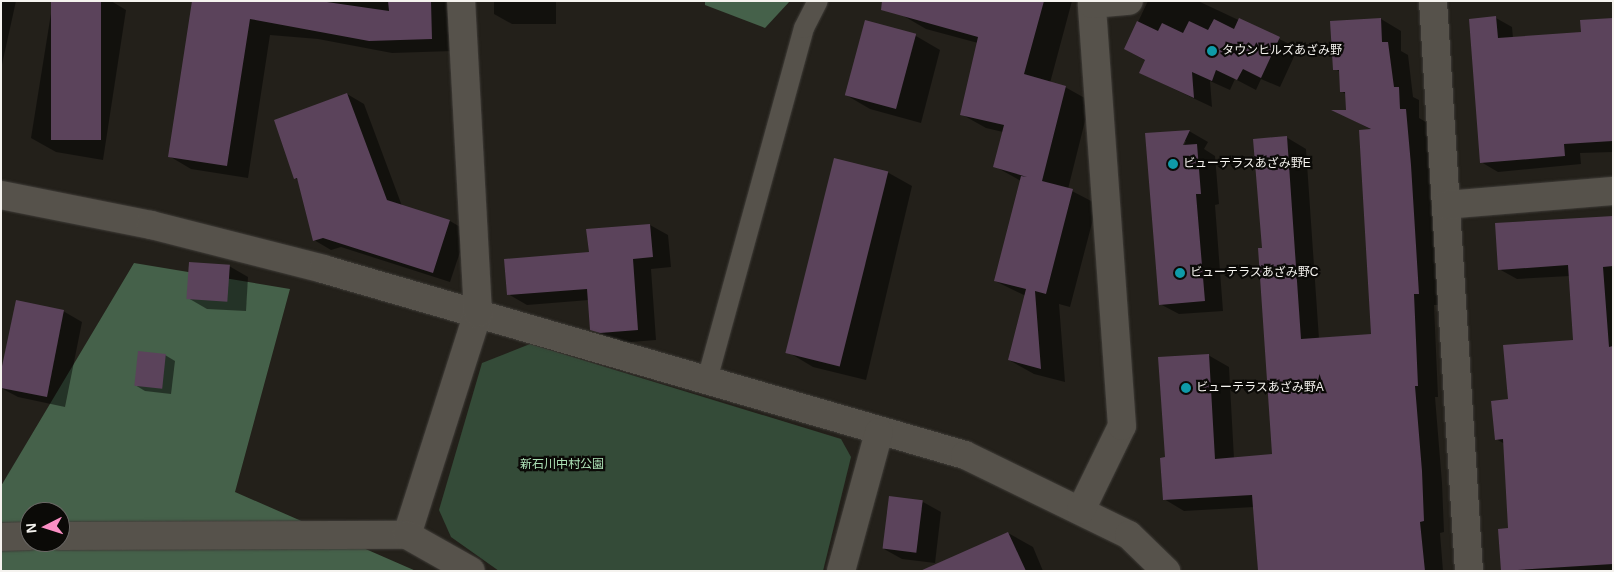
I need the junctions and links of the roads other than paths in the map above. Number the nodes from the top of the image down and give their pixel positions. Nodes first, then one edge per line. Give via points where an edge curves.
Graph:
1 (461, 1) edge
2 (818, 1) edge
3 (1129, 1) edge
4 (1433, 1) edge
5 (1613, 191) edge
6 (1, 195) edge
7 (1446, 204) junction
8 (478, 313) junction
9 (707, 380) junction
10 (879, 432) junction
11 (1081, 510) junction
12 (20, 536) edge
13 (70, 536) edge
14 (407, 536) junction
15 (1, 537) edge
16 (471, 571) edge
17 (841, 571) edge
18 (1166, 571) edge
19 (1469, 571) edge

1 - 8 street
2 - 9 lane via 804,28
3 - 11 street via 1092,4 1122,426
4 - 7 street
5 - 7 street
6 - 8 street via 151,225
7 - 19 street
8 - 9 street
8 - 14 street
9 - 10 street
10 - 11 street via 965,455
10 - 17 street
11 - 18 street via 1130,535
12 - 15 street
13 - 14 street
14 - 16 street

